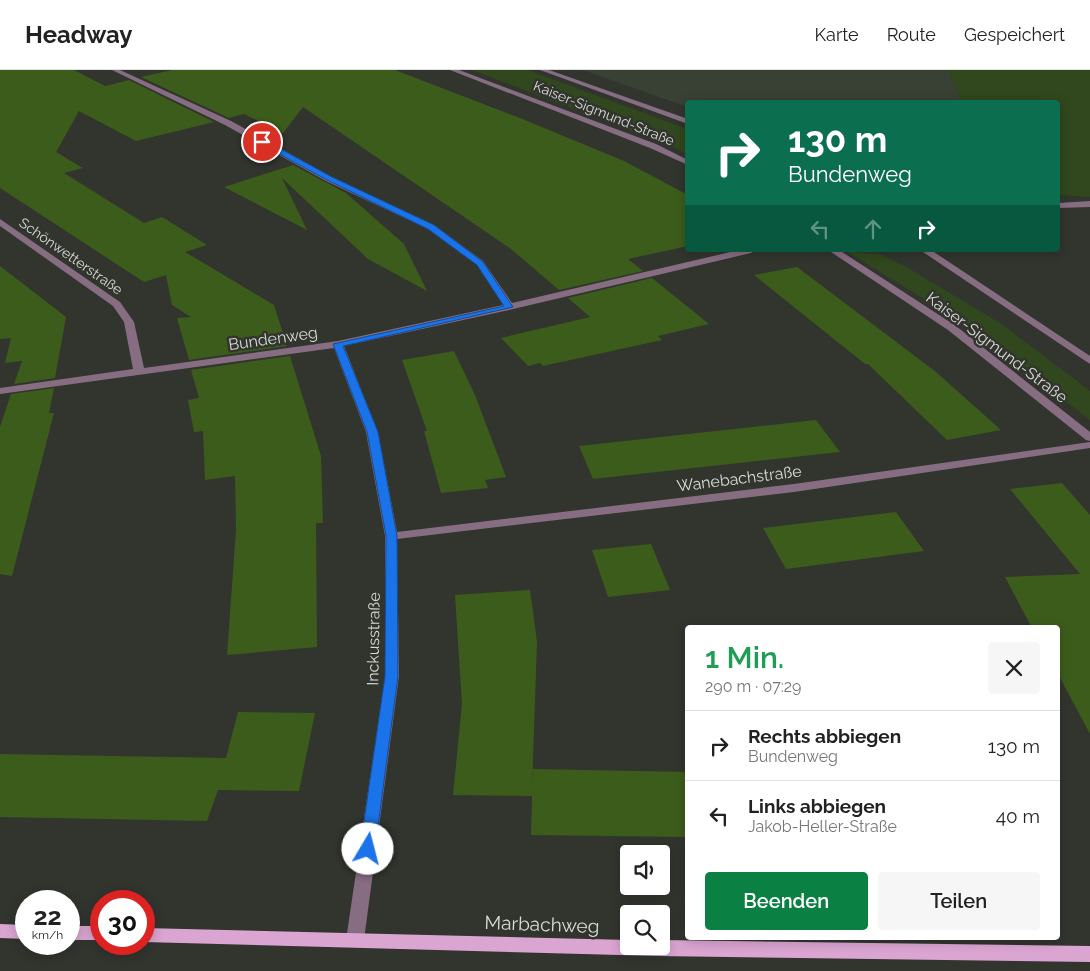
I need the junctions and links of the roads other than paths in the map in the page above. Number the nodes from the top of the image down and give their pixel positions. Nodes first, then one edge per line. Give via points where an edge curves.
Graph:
1 (115, 70) edge
2 (453, 70) edge
3 (543, 70) edge
4 (685, 121) edge
5 (685, 162) edge
6 (1090, 204) edge
7 (1060, 206) edge
8 (0, 222) edge
9 (743, 252) edge
10 (836, 252) edge
11 (928, 252) edge
12 (509, 307) junction
13 (338, 344) junction
14 (1090, 361) edge
15 (139, 370) junction
16 (0, 391) edge
17 (1090, 438) edge
18 (1090, 444) edge
19 (391, 536) junction
20 (0, 931) edge
21 (15, 932) edge
22 (155, 934) edge
23 (355, 940) junction
24 (1090, 954) edge

1 - 12 street via 228,123 329,178 431,227 480,263
2 - 5 street, Kaiser-Sigmund-Straße
3 - 4 street, Kaiser-Sigmund-Straße
6 - 7 street
8 - 15 street, Schönwetterstraße via 117,304 129,322
9 - 12 street, Bundenweg
10 - 17 street, Kaiser-Sigmund-Straße via 952,328
11 - 14 street
12 - 13 street, Bundenweg
13 - 15 street, Bundenweg
13 - 19 street, Inckusstraße via 372,432
15 - 16 street, Bundenweg
18 - 19 street, Wanebachstraße via 794,488
19 - 23 street, Inckusstraße via 392,676
20 - 21 main road
22 - 23 main road, Marbachweg
23 - 24 main road, Marbachweg

